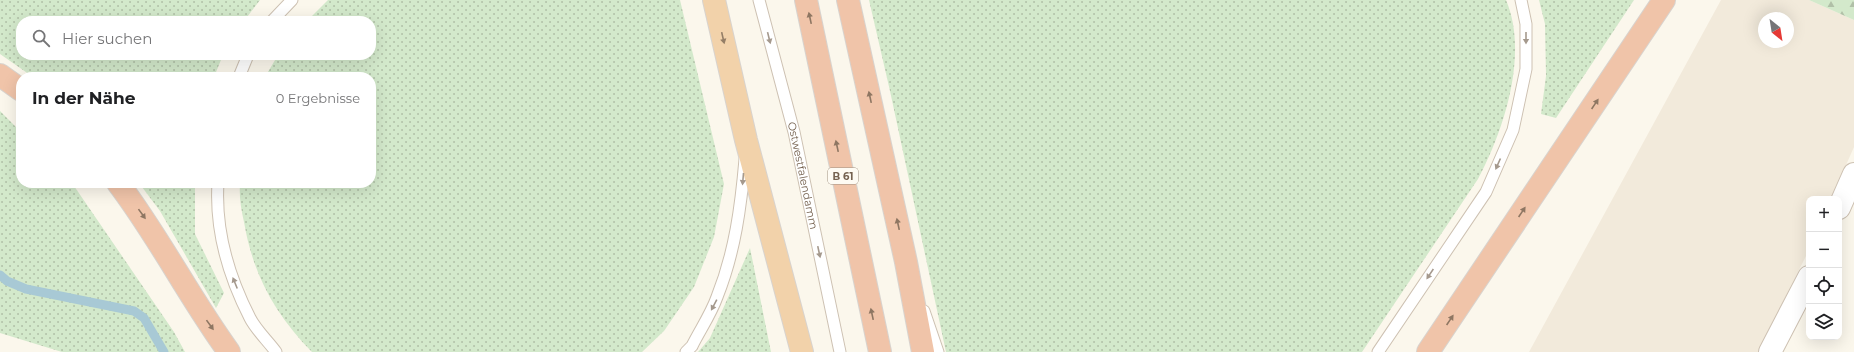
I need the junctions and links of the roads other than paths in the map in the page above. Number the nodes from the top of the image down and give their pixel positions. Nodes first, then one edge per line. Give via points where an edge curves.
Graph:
1 (292, 0) edge
2 (714, 0) edge
3 (760, 0) edge
4 (806, 0) edge
5 (848, 0) edge
6 (1521, 0) edge
7 (1664, 0) edge
8 (277, 16) edge
9 (246, 60) edge
10 (241, 72) edge
11 (0, 75) edge
12 (16, 86) edge
13 (746, 140) junction
14 (1854, 174) edge
15 (122, 188) edge
16 (218, 188) edge
17 (1842, 201) edge
18 (906, 262) junction
19 (1806, 283) edge
20 (229, 352) edge
21 (276, 352) edge
22 (686, 352) edge
23 (791, 352) edge
24 (802, 352) edge
25 (840, 352) edge
26 (880, 352) edge
27 (923, 352) edge
28 (938, 352) edge
29 (1378, 352) edge
30 (1428, 352) edge
31 (1770, 352) edge

1 - 8 lane
2 -> 13 highway
3 -> 25 lane, Ostwestfalendamm via 794,132
26 -> 4 highway, B 61
18 -> 5 highway
6 -> 29 lane via 1526,24 1526,69 1513,130 1486,192
30 -> 7 highway
9 - 10 lane
11 - 12 highway
13 -> 22 lane via 742,198 734,249 717,298 692,346
13 - 23 lane
13 - 24 highway
14 - 17 street
15 -> 20 highway via 145,218 200,311
21 -> 16 lane via 251,319 234,280 220,236
18 - 27 highway
18 - 28 lane
19 - 31 street

